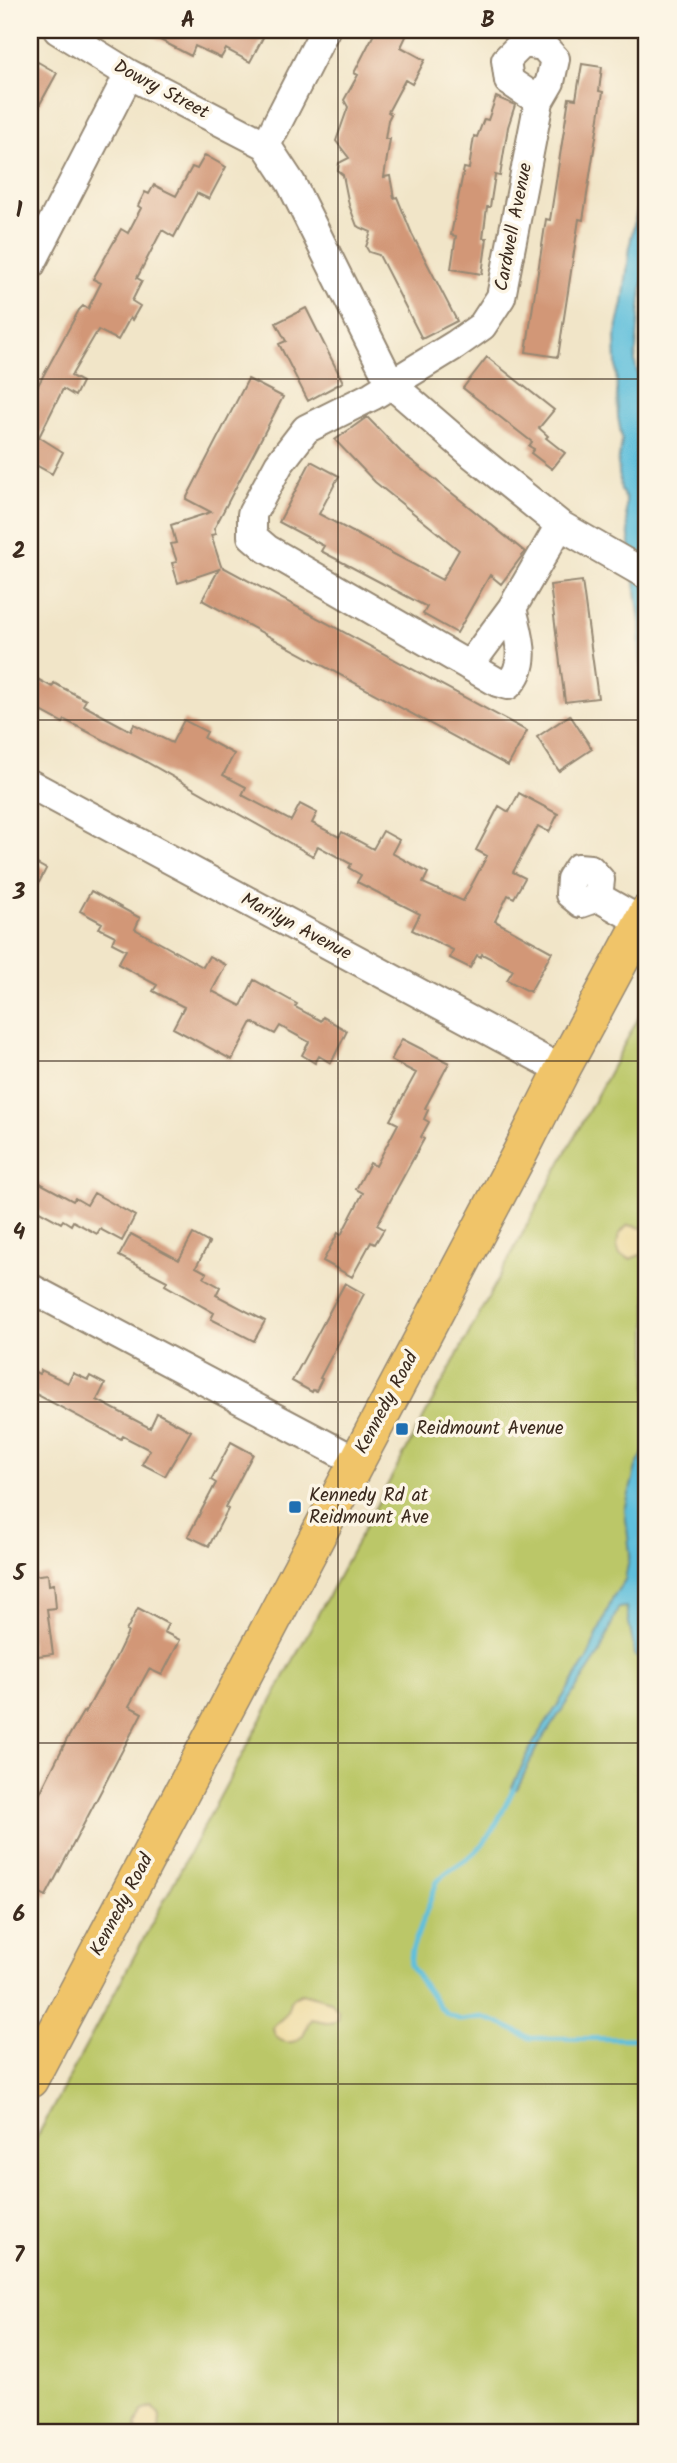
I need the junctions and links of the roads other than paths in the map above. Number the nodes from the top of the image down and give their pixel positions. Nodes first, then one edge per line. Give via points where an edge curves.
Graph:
1 (58, 30) edge
2 (325, 30) edge
3 (99, 41) edge
4 (129, 74) junction
5 (538, 101) dead end
6 (266, 145) junction
7 (30, 265) edge
8 (391, 384) junction
9 (560, 525) junction
10 (647, 575) edge
11 (512, 608) junction
12 (469, 666) junction
13 (30, 784) edge
14 (598, 897) dead end
15 (645, 917) edge
16 (562, 1070) junction
17 (30, 1288) edge
18 (356, 1461) junction
19 (30, 2080) edge

1 - 3 street, Dowry Street
2 - 6 street
3 - 4 street, Dowry Street
4 - 6 street, Dowry Street
4 - 7 street
5 - 8 street, Cardwell Avenue via 501,297 482,326
6 - 8 street via 291,183
8 - 9 street
8 - 12 street, Cardwell Avenue via 306,429 279,464 252,514 252,537
9 - 10 street
9 - 11 street
11 - 12 street
11 - 12 street via 521,653 519,674 508,685
13 - 16 street, Marilyn Avenue
14 - 15 street
15 - 16 main road, Kennedy Road
16 - 18 main road, Kennedy Road
17 - 18 street
18 - 19 main road, Kennedy Road

